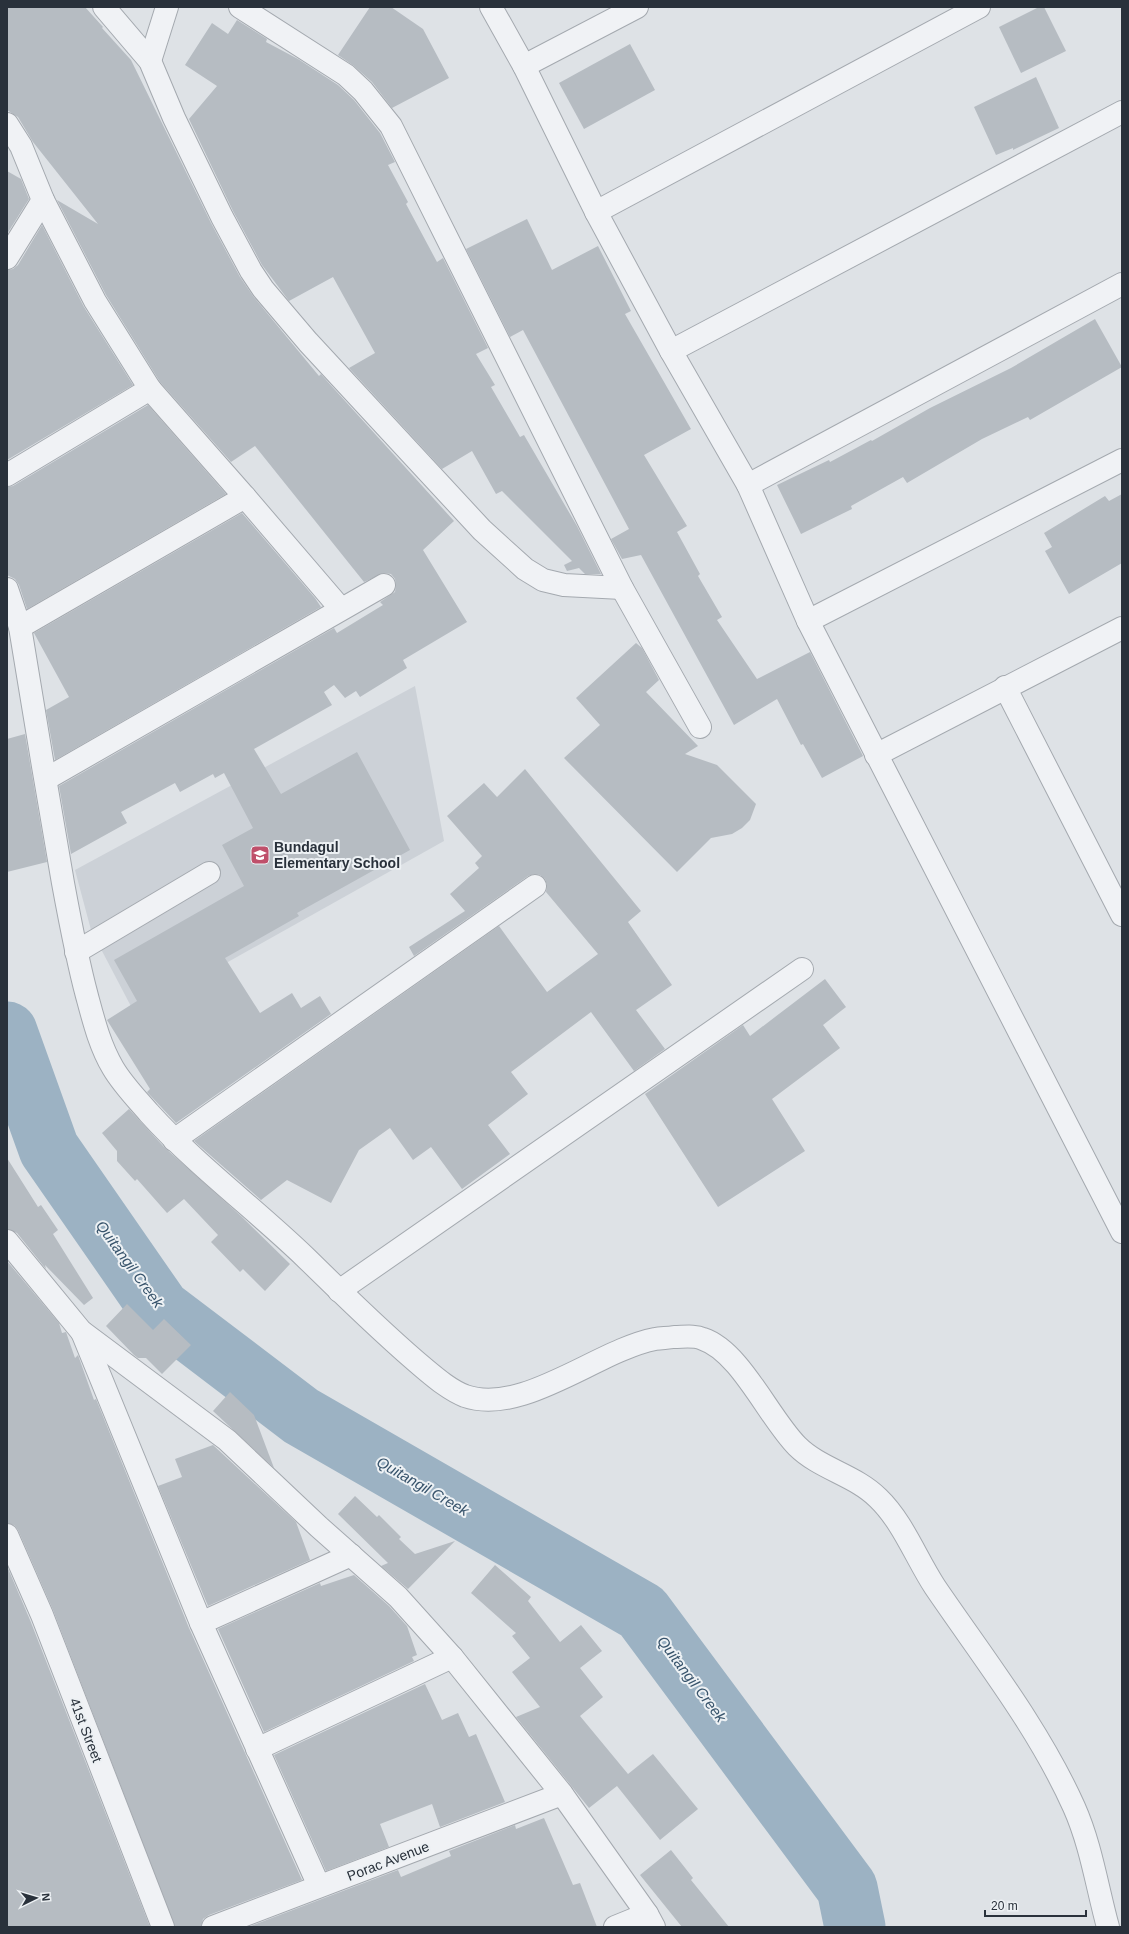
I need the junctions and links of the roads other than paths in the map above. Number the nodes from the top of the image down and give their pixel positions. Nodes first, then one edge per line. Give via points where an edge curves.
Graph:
1 (104, 7) edge
2 (167, 7) edge
3 (240, 7) edge
4 (491, 7) edge
5 (637, 7) edge
6 (979, 7) edge
7 (150, 61) junction
8 (524, 66) junction
9 (1122, 112) edge
10 (7, 124) edge
11 (43, 200) junction
12 (596, 212) junction
13 (7, 258) edge
14 (1122, 284) edge
15 (671, 351) junction
16 (150, 390) junction
17 (1122, 460) edge
18 (7, 475) edge
19 (748, 485) junction
20 (245, 497) junction
21 (384, 586) dead end
22 (622, 588) junction
23 (7, 589) edge
24 (341, 609) junction
25 (808, 621) junction
26 (20, 627) junction
27 (1122, 628) edge
28 (1005, 687) junction
29 (700, 726) dead end
30 (876, 755) junction
31 (46, 779) junction
32 (209, 873) dead end
33 (536, 886) dead end
34 (1122, 915) edge
35 (76, 952) junction
36 (802, 969) dead end
37 (174, 1140) junction
38 (1122, 1232) edge
39 (7, 1241) edge
40 (340, 1291) junction
41 (81, 1331) junction
42 (7, 1535) edge
43 (351, 1555) junction
44 (201, 1623) junction
45 (452, 1657) junction
46 (257, 1749) junction
47 (562, 1794) junction
48 (319, 1886) junction
49 (650, 1920) edge
50 (163, 1927) edge
51 (213, 1927) edge
52 (615, 1927) edge
53 (1108, 1927) edge

1 - 7 street
2 - 7 street
3 - 22 street via 346,75 363,91 391,126
4 - 8 street
5 - 8 street
6 - 12 street
7 - 22 street via 174,118 232,238 263,289 308,342 482,530 525,569 554,583
8 - 12 street
9 - 15 street
10 - 11 street via 21,146
11 - 13 street
11 - 16 street via 95,301
12 - 15 street
14 - 19 street
15 - 19 street
16 - 18 street
16 - 20 street
17 - 25 street
19 - 25 street
20 - 24 street
20 - 26 street
21 - 24 street
22 - 29 street
23 - 26 street
24 - 31 street
25 - 30 street
26 - 31 street
27 - 28 street
28 - 30 street
28 - 34 street
30 - 38 street
31 - 35 street
32 - 35 street
33 - 37 street
35 - 37 street via 99,1042 115,1071 134,1096
36 - 40 street
37 - 40 street via 273,1227
39 - 41 street
40 - 53 street via 443,1384 463,1395 482,1399 506,1398 538,1389 631,1347 655,1339 690,1336 704,1339 718,1347 735,1363 796,1445 814,1460 861,1484 878,1496 891,1513 932,1582 1033,1728 1055,1768 1076,1811
41 - 43 street via 227,1440
41 - 44 street
42 - 50 street, 41st Street via 42,1615
43 - 44 street
43 - 45 street via 398,1597
44 - 46 street
45 - 46 street
45 - 47 street
46 - 48 street
47 - 48 street, Porac Avenue
47 - 49 street
48 - 51 street, Porac Avenue
49 - 52 street

